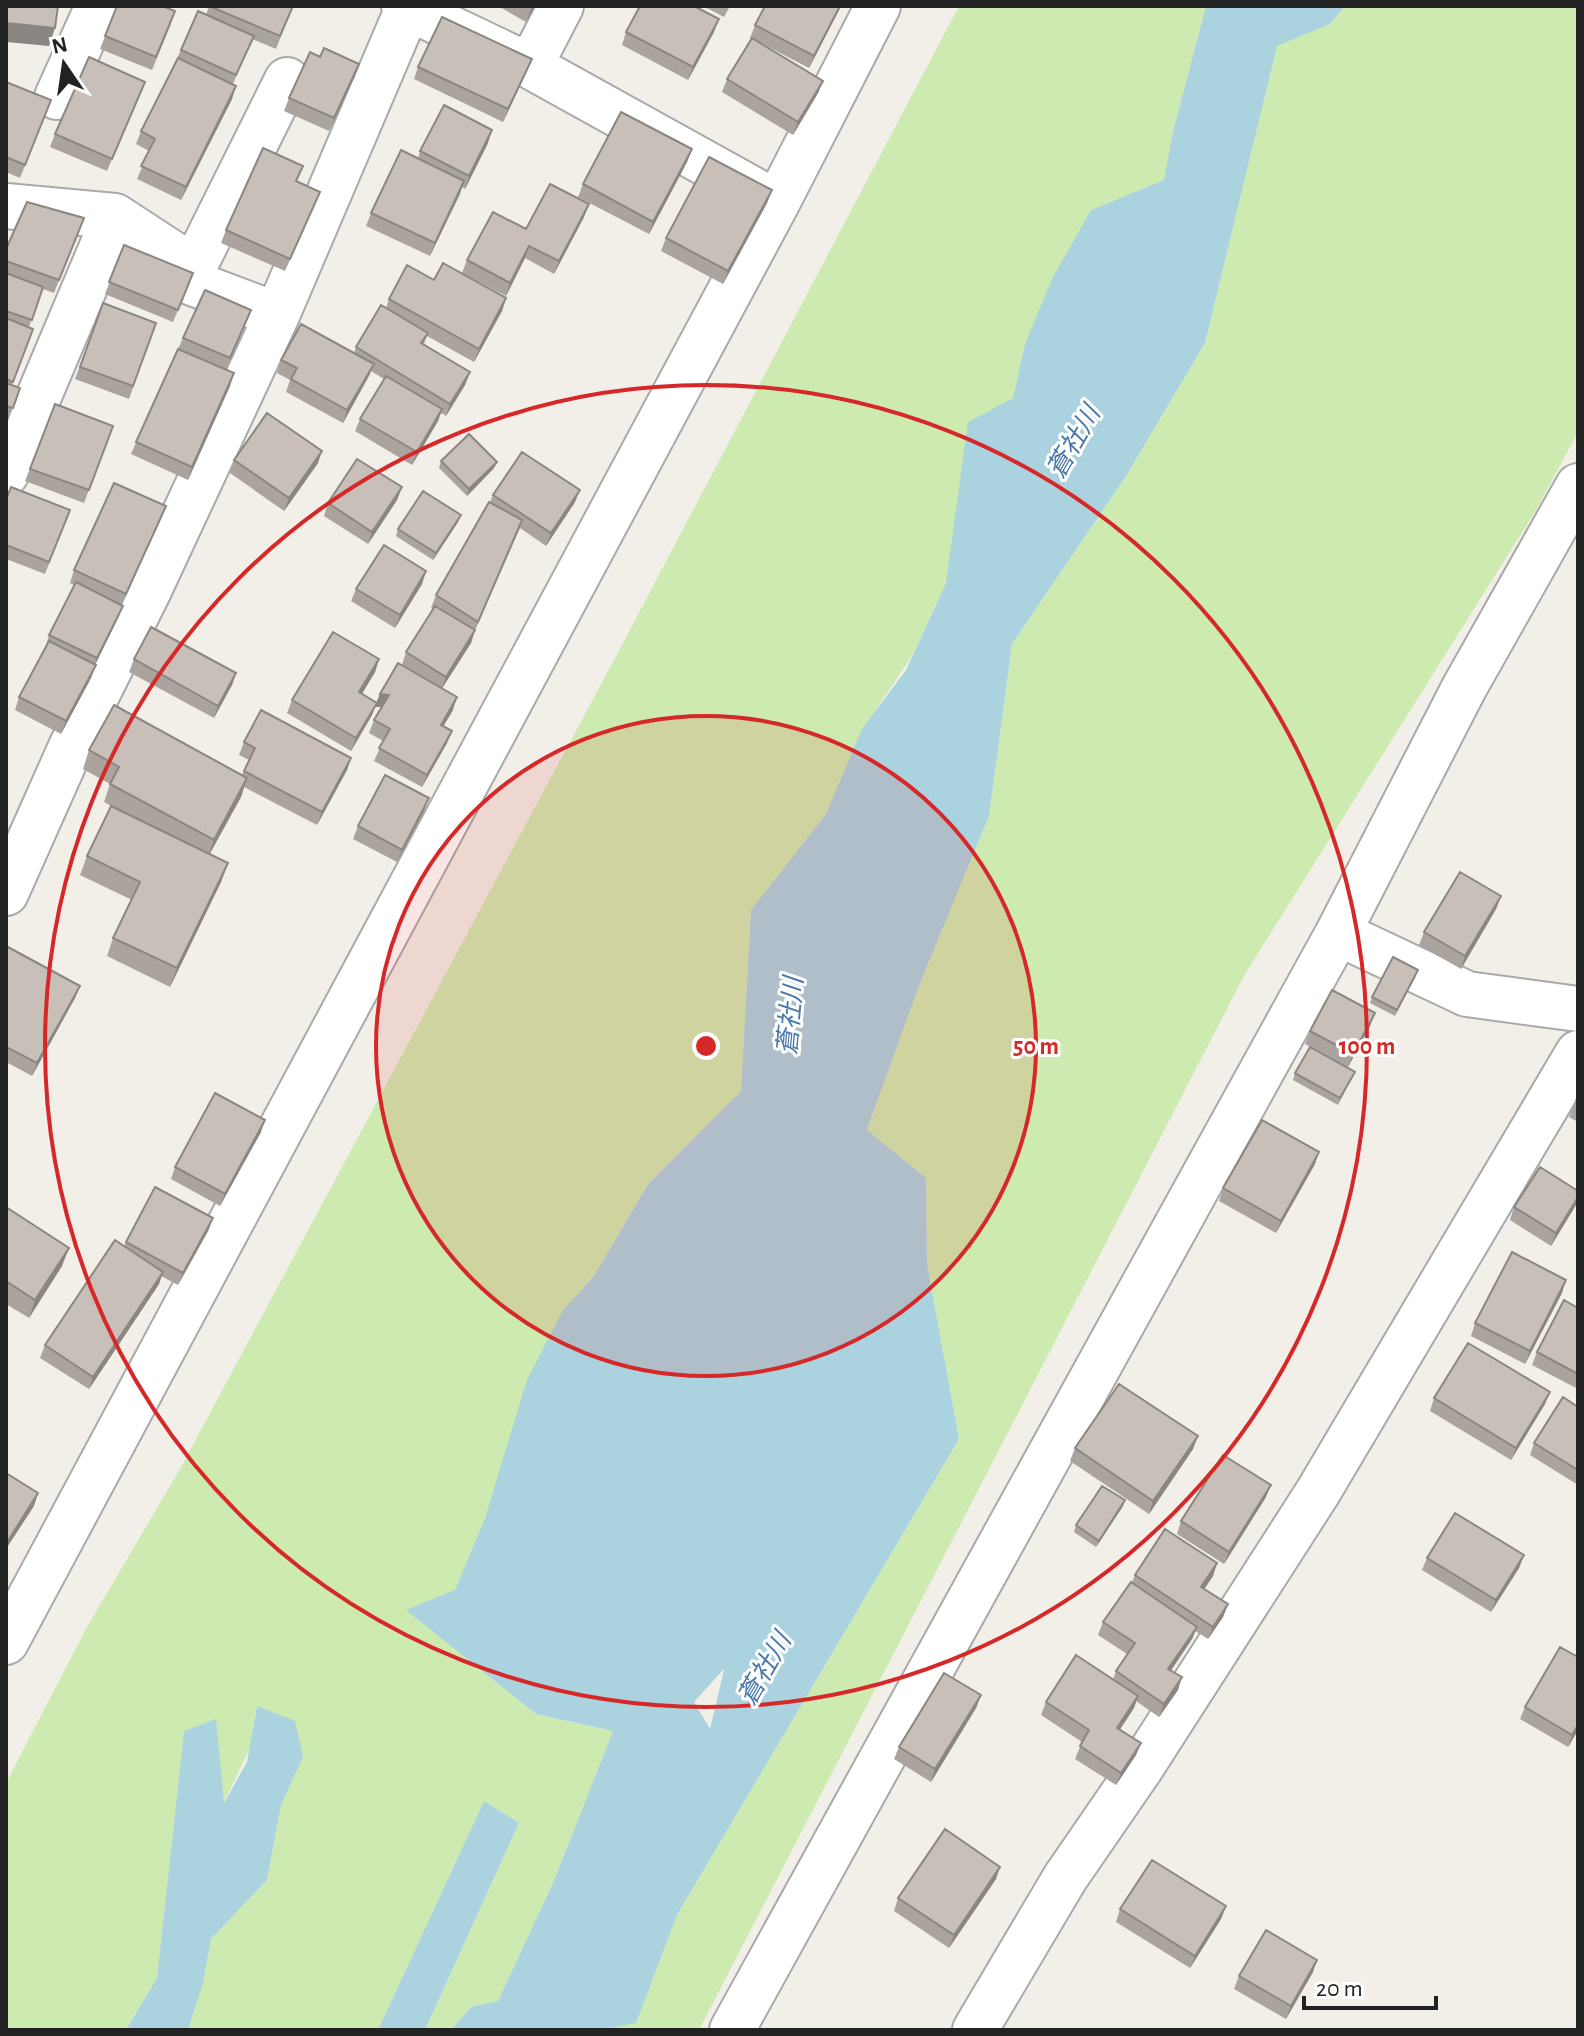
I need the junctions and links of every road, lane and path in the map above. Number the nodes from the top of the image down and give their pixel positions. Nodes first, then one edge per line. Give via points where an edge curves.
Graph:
1 (98, 6) edge
2 (561, 6) edge
3 (878, 6) edge
4 (406, 7) edge
5 (530, 66) junction
6 (287, 80) dead end
7 (57, 97) dead end
8 (777, 203) junction
9 (6, 206) edge
10 (115, 216) junction
11 (187, 281) junction
12 (277, 315) junction
13 (6, 474) edge
14 (1578, 486) edge
15 (6, 893) edge
16 (1338, 933) junction
17 (1578, 1009) edge
18 (1578, 1053) edge
19 (6, 1642) edge
20 (732, 2030) edge
21 (975, 2030) edge

1 - 7 street
2 - 5 street
3 - 8 street
4 - 5 street
4 - 12 street
5 - 8 street
6 - 11 street
8 - 19 street
9 - 10 street
10 - 11 street via 176,256
10 - 13 street
11 - 12 street
12 - 15 street
14 - 16 street via 1464,688
16 - 17 street via 1467,994
16 - 20 street
18 - 21 street via 1318,1492 1065,1878

